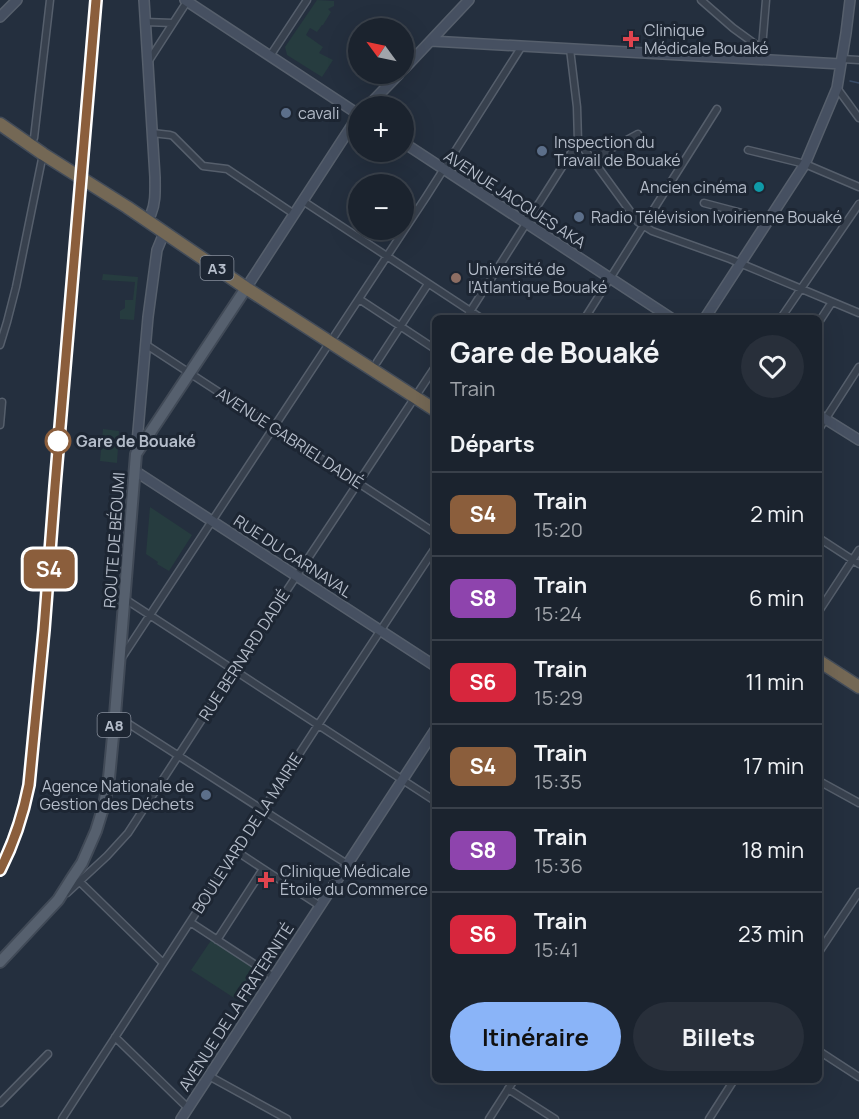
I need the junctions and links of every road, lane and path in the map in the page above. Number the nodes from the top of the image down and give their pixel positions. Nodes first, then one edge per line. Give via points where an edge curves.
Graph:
1 (17, 0) edge
2 (50, 0) edge
3 (144, 0) edge
4 (187, 0) edge
5 (307, 0) edge
6 (469, 0) edge
7 (701, 0) edge
8 (766, 0) edge
9 (850, 0) edge
10 (0, 17) edge
11 (145, 22) junction
12 (173, 23) junction
13 (431, 41) junction
14 (522, 46) junction
15 (570, 49) junction
16 (762, 49) junction
17 (270, 56) junction
18 (414, 59) edge
19 (761, 60) junction
20 (859, 60) edge
21 (842, 62) junction
22 (147, 63) junction
23 (389, 84) edge
24 (837, 88) junction
25 (378, 96) edge
26 (348, 108) edge
27 (717, 109) dead end
28 (0, 115) edge
29 (859, 118) edge
30 (0, 124) edge
31 (348, 131) edge
32 (152, 133) junction
33 (638, 134) dead end
34 (34, 138) junction
35 (578, 142) junction
36 (414, 150) edge
37 (748, 150) dead end
38 (43, 154) junction
39 (592, 159) junction
40 (805, 164) junction
41 (444, 170) junction
42 (859, 187) edge
43 (303, 201) junction
44 (704, 203) dead end
45 (859, 204) edge
46 (151, 214) junction
47 (294, 214) junction
48 (768, 220) junction
49 (526, 224) junction
50 (642, 226) junction
51 (165, 233) junction
52 (386, 257) junction
53 (740, 263) junction
54 (610, 279) junction
55 (428, 284) junction
56 (248, 285) junction
57 (801, 290) junction
58 (358, 299) junction
59 (832, 302) junction
60 (471, 311) junction
61 (859, 314) edge
62 (468, 315) edge
63 (477, 315) edge
64 (587, 315) edge
65 (666, 315) edge
66 (707, 315) edge
67 (783, 315) edge
68 (822, 317) edge
69 (0, 318) edge
70 (7, 322) junction
71 (400, 326) junction
72 (333, 338) junction
73 (145, 344) junction
74 (0, 345) edge
75 (432, 347) edge
76 (377, 362) junction
77 (859, 367) edge
78 (432, 372) edge
79 (189, 373) junction
80 (418, 393) junction
81 (432, 399) edge
82 (2, 402) dead end
83 (432, 407) edge
84 (822, 417) edge
85 (0, 425) edge
86 (273, 428) junction
87 (859, 441) edge
88 (136, 454) junction
89 (135, 471) junction
90 (358, 483) junction
91 (211, 521) junction
92 (432, 531) edge
93 (822, 540) edge
94 (859, 550) edge
95 (432, 553) edge
96 (852, 560) junction
97 (859, 564) edge
98 (296, 576) junction
99 (125, 599) junction
100 (822, 602) edge
101 (150, 615) junction
102 (381, 630) junction
103 (822, 655) edge
104 (119, 662) junction
105 (822, 663) edge
106 (432, 664) edge
107 (234, 670) junction
108 (859, 679) edge
109 (859, 687) edge
110 (115, 715) junction
111 (318, 725) junction
112 (432, 735) edge
113 (178, 755) junction
114 (402, 780) junction
115 (822, 783) edge
116 (432, 799) edge
117 (859, 803) edge
118 (263, 810) junction
119 (236, 851) junction
120 (347, 864) junction
121 (263, 869) junction
122 (80, 882) junction
123 (859, 891) edge
124 (58, 900) junction
125 (320, 906) junction
126 (190, 922) junction
127 (217, 940) junction
128 (822, 947) edge
129 (0, 962) edge
130 (163, 963) junction
131 (274, 977) junction
132 (115, 1037) junction
133 (822, 1053) edge
134 (48, 1054) dead end
135 (209, 1076) junction
136 (859, 1077) edge
137 (512, 1083) edge
138 (732, 1083) edge
139 (508, 1089) junction
140 (0, 1103) edge
141 (188, 1108) junction
142 (62, 1119) edge
143 (181, 1119) edge
144 (287, 1119) edge
145 (489, 1119) edge
146 (555, 1119) edge
147 (709, 1119) edge

1 - 10 street
2 - 34 street
3 - 11 street
4 - 12 street
4 - 17 street
5 - 17 street
6 - 13 street
7 - 16 street
8 - 16 street
9 - 21 street
11 - 12 street
11 - 22 street
12 - 22 street
13 - 14 street
13 - 18 street
14 - 15 street
14 - 41 street
15 - 19 street
15 - 35 street
16 - 19 street
17 - 26 street
19 - 21 street
20 - 21 street
21 - 24 street
22 - 32 street
23 - 25 street
24 - 29 street
24 - 40 street
27 - 50 street
28 - 34 highway, A3
30 - 38 highway, A3
31 - 43 street, ROUTE DE BÉOUMI / A8
32 - 46 street via 155,199
32 - 47 street via 173,136 200,164 227,169
33 - 39 street
34 - 46 highway, A3
35 - 39 street
35 - 49 street
36 - 41 street, AVENUE JACQUES AKA
37 - 40 street
38 - 51 highway, A3
38 - 70 street
39 - 50 street
40 - 42 street
40 - 48 street
41 - 49 street, AVENUE JACQUES AKA
41 - 52 street
43 - 47 street, ROUTE DE BÉOUMI / A8
43 - 52 street
44 - 48 street
45 - 57 street
46 - 56 highway, A3
47 - 56 street, ROUTE DE BÉOUMI / A8
48 - 53 street
49 - 54 street, AVENUE JACQUES AKA
49 - 60 street
50 - 53 street
50 - 54 street
51 - 56 highway, A3
51 - 73 street via 157,250
52 - 55 street
52 - 58 street
53 - 57 street
53 - 66 street
54 - 64 street
54 - 65 street, AVENUE JACQUES AKA
55 - 60 street
55 - 71 street
56 - 72 highway, A3
56 - 79 main road, ROUTE DE BÉOUMI / A8
57 - 59 street
57 - 67 street
58 - 71 street
58 - 72 street
59 - 61 street
59 - 68 street
60 - 62 street
60 - 63 street
69 - 70 street
70 - 74 street
71 - 75 street
71 - 76 street
72 - 76 highway, A3
72 - 80 highway, A3
72 - 86 street
73 - 79 street, AVENUE GABRIEL DADIÉ
73 - 88 street
76 - 80 highway, A3
77 - 84 street
78 - 80 street, RUE BERNARD DADIÉ
79 - 86 street, AVENUE GABRIEL DADIÉ
79 - 88 main road, ROUTE DE BÉOUMI / A8
80 - 81 highway, A3
80 - 83 highway, A3
80 - 90 street, RUE BERNARD DADIÉ
82 - 85 street
84 - 87 street
86 - 90 street, AVENUE GABRIEL DADIÉ
86 - 91 street
88 - 89 main road, ROUTE DE BÉOUMI / A8
89 - 91 street, RUE DU CARNAVAL
89 - 99 main road, ROUTE DE BÉOUMI / A8
90 - 92 street, AVENUE GABRIEL DADIÉ
90 - 98 street, RUE BERNARD DADIÉ
91 - 98 street, RUE DU CARNAVAL
91 - 101 street
93 - 96 street
94 - 96 street
95 - 102 street, BOULEVARD DE LA MAIRIE
96 - 97 street
96 - 100 street
98 - 102 street, RUE DU CARNAVAL
98 - 107 street, RUE BERNARD DADIÉ
99 - 101 street
99 - 104 main road, ROUTE DE BÉOUMI / A8
101 - 104 street
101 - 107 street
102 - 106 street, RUE DU CARNAVAL
102 - 111 street, BOULEVARD DE LA MAIRIE
103 - 108 highway
104 - 110 main road, ROUTE DE BÉOUMI / A8
105 - 109 highway
107 - 111 street
107 - 113 street, RUE BERNARD DADIÉ
110 - 113 street
110 - 124 main road, ROUTE DE BÉOUMI / A8 via 109,778 96,831 82,863
111 - 114 street
111 - 118 street, BOULEVARD DE LA MAIRIE
112 - 114 street, AVENUE DE LA FRATERNITÉ
113 - 118 street
113 - 122 street, RUE BERNARD DADIÉ via 128,833
114 - 116 street
114 - 120 street, AVENUE DE LA FRATERNITÉ
115 - 117 street
118 - 119 street, BOULEVARD DE LA MAIRIE
118 - 120 street
119 - 121 street
119 - 126 street, BOULEVARD DE LA MAIRIE
120 - 125 street, AVENUE DE LA FRATERNITÉ
121 - 125 street
121 - 127 street
122 - 124 street, RUE BERNARD DADIÉ
122 - 130 street
123 - 128 street
124 - 129 main road, ROUTE DE BÉOUMI / A8
125 - 131 street, AVENUE DE LA FRATERNITÉ
126 - 127 street
126 - 130 street, BOULEVARD DE LA MAIRIE
127 - 131 street
130 - 132 street, BOULEVARD DE LA MAIRIE
131 - 135 street, AVENUE DE LA FRATERNITÉ
132 - 141 street
132 - 142 street, BOULEVARD DE LA MAIRIE
133 - 136 street
134 - 140 street
135 - 141 street, AVENUE DE LA FRATERNITÉ
135 - 144 street
137 - 139 street
138 - 147 street
139 - 145 street
139 - 146 street
141 - 143 street, AVENUE DE LA FRATERNITÉ

